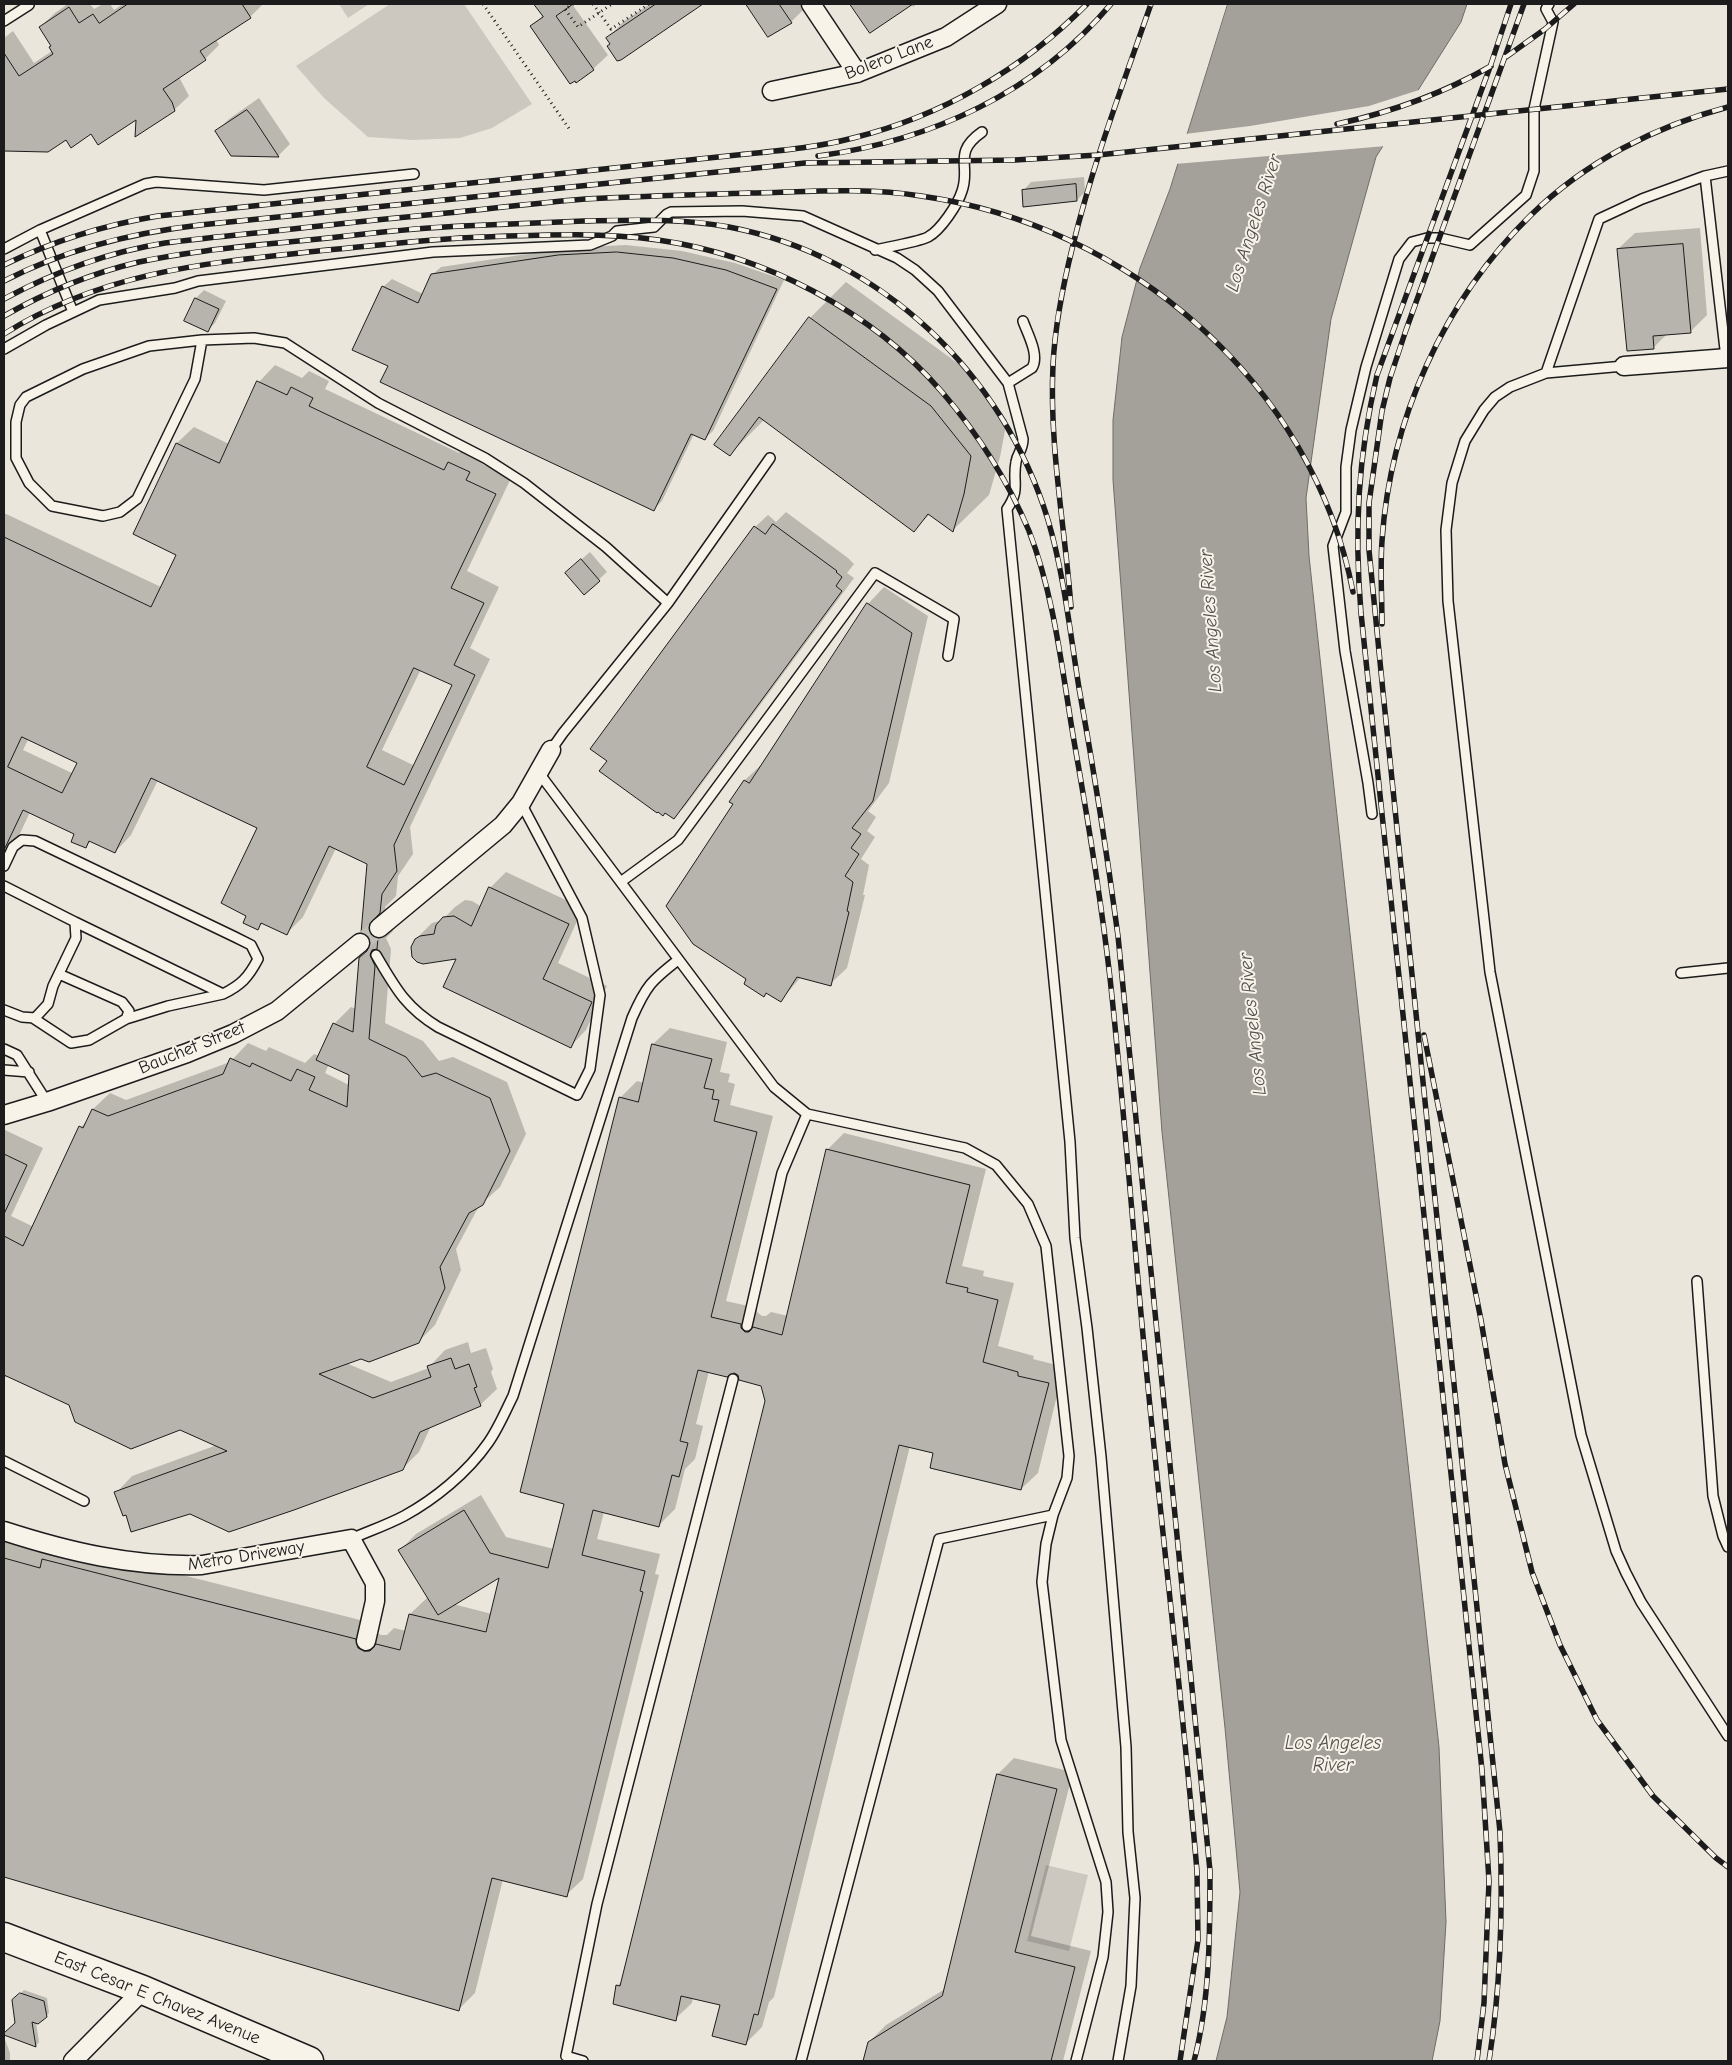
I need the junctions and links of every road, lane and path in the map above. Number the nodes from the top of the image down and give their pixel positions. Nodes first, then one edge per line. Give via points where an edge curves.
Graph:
1 (28, 4) edge
2 (483, 4) edge
3 (573, 4) edge
4 (594, 4) edge
5 (612, 4) edge
6 (648, 4) edge
7 (811, 4) edge
8 (997, 4) edge
9 (1549, 4) edge
10 (599, 12) junction
11 (4, 21) edge
12 (857, 73) junction
13 (772, 91) dead end
14 (570, 130) dead end
15 (982, 132) dead end
16 (1728, 171) edge
17 (414, 174) dead end
18 (1705, 176) junction
19 (40, 230) junction
20 (4, 249) edge
21 (875, 250) junction
22 (74, 312) junction
23 (1725, 317) edge
24 (1023, 320) dead end
25 (202, 340) junction
26 (4, 349) edge
27 (1727, 358) edge
28 (1624, 366) joint
29 (1546, 373) junction
30 (1008, 383) junction
31 (770, 458) dead end
32 (668, 603) junction
33 (948, 656) dead end
34 (551, 750) joint
35 (539, 773) junction
36 (521, 803) junction
37 (1372, 814) dead end
38 (4, 866) edge
39 (622, 881) junction
40 (4, 886) edge
41 (75, 922) junction
42 (379, 928) tunnel mouth
43 (360, 943) tunnel mouth
44 (376, 955) dead end
45 (678, 960) junction
46 (1728, 968) edge
47 (1682, 973) dead end
48 (59, 974) junction
49 (223, 994) junction
50 (4, 1010) edge
51 (33, 1018) junction
52 (126, 1019) junction
53 (4, 1049) edge
54 (4, 1070) edge
55 (29, 1072) junction
56 (47, 1102) junction
57 (807, 1114) junction
58 (4, 1116) edge
59 (1697, 1281) dead end
60 (747, 1326) dead end
61 (733, 1379) dead end
62 (4, 1461) edge
63 (84, 1501) dead end
64 (1053, 1515) junction
65 (4, 1530) edge
66 (351, 1539) junction
67 (1728, 1547) edge
68 (366, 1641) dead end
69 (1728, 1736) edge
70 (4, 1937) edge
71 (143, 1990) junction
72 (73, 2061) edge
73 (309, 2061) edge
74 (583, 2061) edge
75 (801, 2061) edge
76 (1076, 2061) edge
77 (1118, 2061) edge

1 - 11 lane
2 - 14 path
3 - 10 path via 565,9 578,27
4 - 10 path
5 - 10 path
6 - 10 path via 611,29
7 - 12 street
8 - 12 street, Bolero Lane via 946,36
9 - 37 lane via 1546,10 1553,22 1534,110 1534,171 1526,195 1470,244 1426,238 1412,242 1399,259 1366,367 1351,430 1346,467 1346,512 1333,546 1345,651
12 - 13 street, Bolero Lane
15 - 21 lane via 965,150 962,191 940,227 928,237
16 - 18 lane
17 - 19 lane via 264,190 156,182
18 - 23 lane
18 - 29 lane via 1599,219
19 - 20 lane
19 - 22 lane
21 - 22 lane via 862,241 803,216 742,211 671,212 650,229 617,231 590,245 433,252 198,281 175,288 99,300
21 - 30 lane via 903,262 938,291
22 - 26 lane
23 - 27 lane
24 - 30 lane via 1035,364
25 - 25 lane via 150,346 83,369 26,397 16,422 16,458 29,483 52,506 103,516 120,512 137,499 195,379
25 - 32 lane via 254,338 285,343 378,403 485,458 524,483 606,547
27 - 28 street
28 - 29 lane
29 - 69 lane via 1510,387 1484,410 1465,441 1448,507 1448,601 1486,943 1497,1014 1581,1435 1616,1551 1641,1602
30 - 77 lane via 1023,447 1016,460 1014,498 1007,509 1070,1142 1075,1238 1101,1456 1126,1747 1128,1832 1135,1898 1131,1986
31 - 32 lane
32 - 34 lane
33 - 39 lane via 954,619 875,573 678,840
34 - 35 street
35 - 36 street
35 - 39 lane
36 - 42 street via 503,825
36 - 44 lane via 582,918 600,995 590,1069 577,1095 424,1019 401,997
38 - 49 lane via 13,847 22,840 35,841 250,945 258,959 251,972 240,985
39 - 45 lane
40 - 41 lane
41 - 48 lane via 76,938
41 - 49 lane
43 - 56 street, Bauchet Street via 277,1011 233,1034
45 - 57 lane via 774,1087
45 - 66 lane via 652,981 641,996 632,1018 513,1396 487,1444 439,1493 404,1516
46 - 47 lane
48 - 51 lane via 48,1004
48 - 52 lane via 122,1002 129,1011
49 - 52 lane
50 - 51 lane
51 - 52 lane via 72,1043 89,1040
53 - 55 lane via 17,1055
54 - 55 lane
55 - 56 lane
56 - 58 street, Bauchet Street
57 - 60 lane via 782,1173
57 - 64 lane via 966,1148 996,1165 1028,1204 1046,1246 1069,1456 1067,1478
59 - 67 lane via 1713,1496
61 - 74 lane via 597,1904 566,2056
62 - 63 lane
64 - 75 lane via 940,1539
64 - 76 lane via 1042,1582 1061,1740 1106,1882 1108,1912 1103,1957
65 - 66 street, Metro Driveway via 110,1559 178,1566 202,1565
66 - 68 street via 375,1584 376,1600
70 - 71 main road, East Cesar E Chavez Avenue
71 - 72 street
71 - 73 main road, East Cesar E Chavez Avenue

